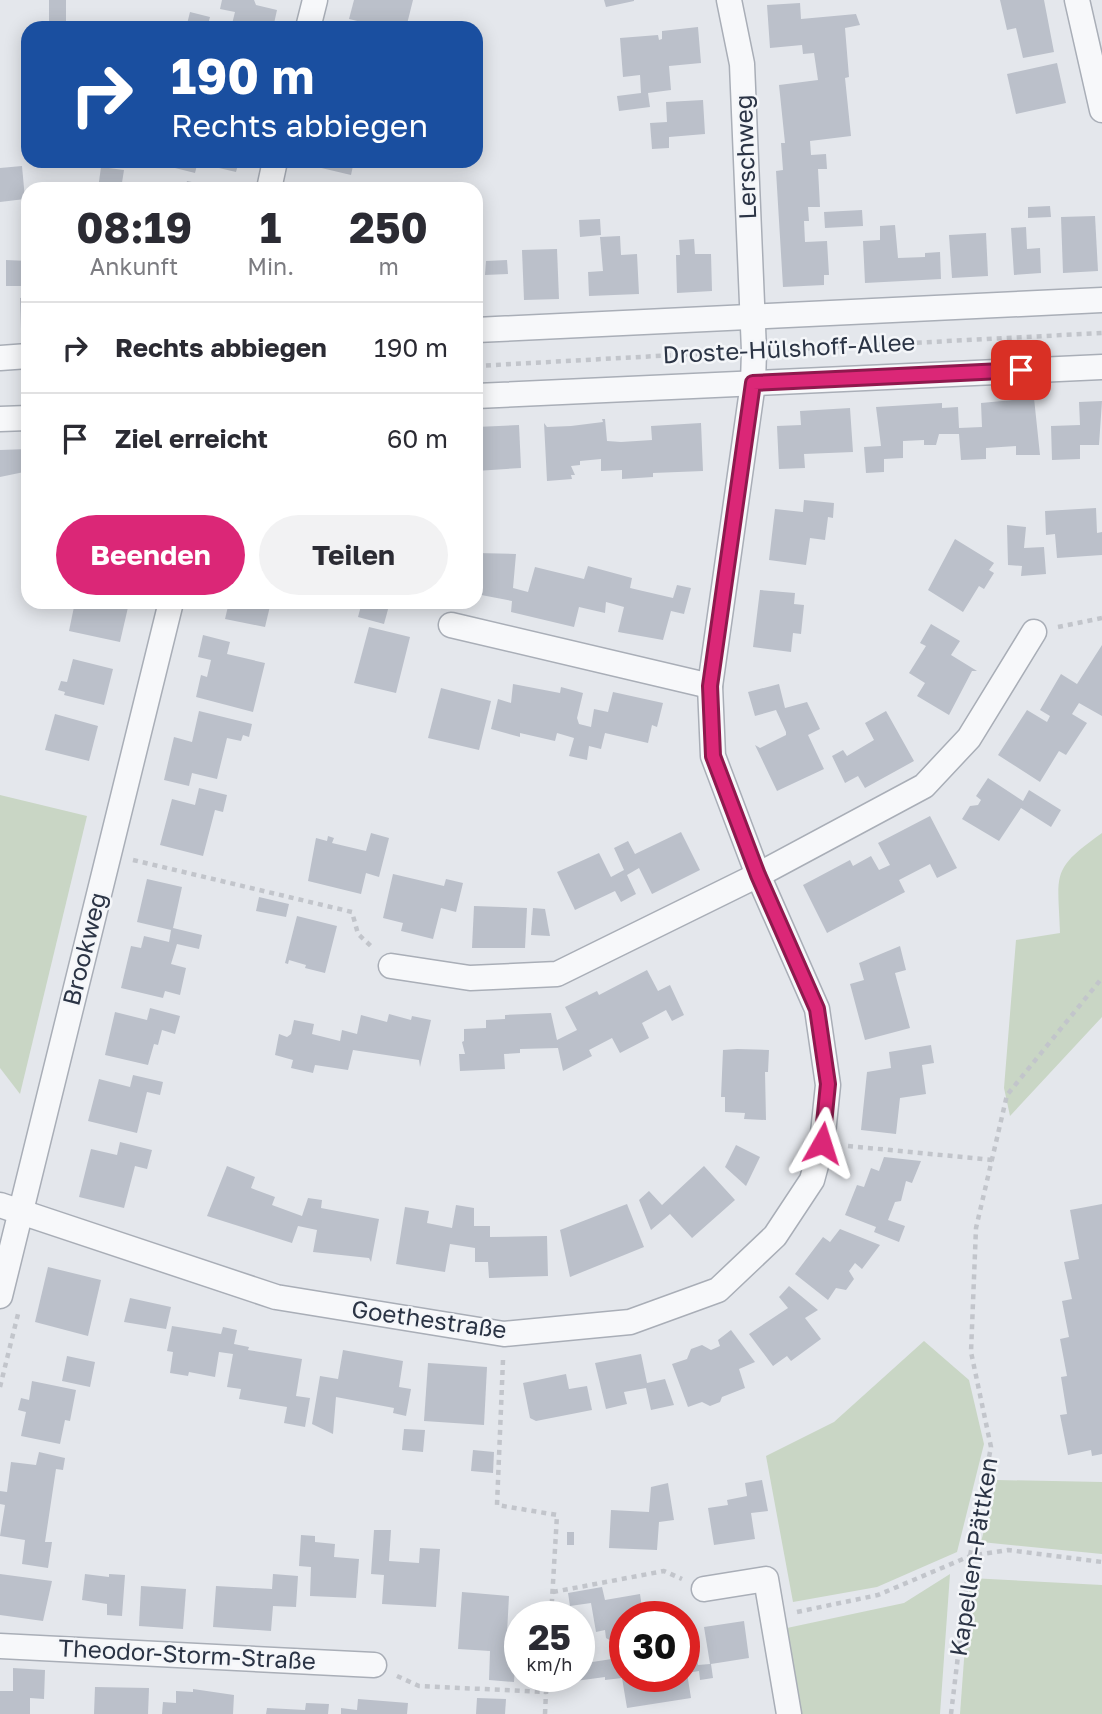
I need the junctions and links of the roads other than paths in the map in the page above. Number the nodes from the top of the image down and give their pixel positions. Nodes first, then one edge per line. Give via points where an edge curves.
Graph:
1 (315, 0) edge
2 (729, 0) edge
3 (1077, 0) edge
4 (310, 21) edge
5 (1094, 43) edge
6 (1102, 110) edge
7 (1102, 300) edge
8 (752, 316) junction
9 (483, 330) edge
10 (754, 351) joint
11 (21, 356) edge
12 (0, 358) edge
13 (1102, 367) edge
14 (753, 383) junction
15 (483, 396) edge
16 (21, 418) edge
17 (0, 419) edge
18 (169, 609) edge
19 (451, 625) dead end
20 (1034, 632) road end
21 (710, 686) junction
22 (758, 875) junction
23 (391, 967) road end
24 (10, 1208) edge
25 (0, 1296) edge
26 (704, 1589) road end
27 (0, 1646) edge
28 (374, 1665) road end
29 (789, 1714) edge

1 - 4 street
2 - 8 street, Lerschweg via 742,64
3 - 5 street
5 - 6 street
7 - 8 street, Droste-Hülshoff-Allee
8 - 9 street, Droste-Hülshoff-Allee
8 - 10 street, Lerschweg
10 - 14 street, Goethestraße
11 - 12 street
13 - 14 street, Droste-Hülshoff-Allee
14 - 15 street, Droste-Hülshoff-Allee
14 - 21 street, Goethestraße
16 - 17 street
18 - 24 street, Brookweg via 108,854
19 - 21 street
20 - 22 street via 969,738 924,786
21 - 22 street, Goethestraße via 713,756
22 - 23 street via 557,974 470,978
22 - 24 street, Goethestraße via 817,1009 828,1084 822,1143 812,1180 775,1236 718,1290 630,1322 504,1334 276,1297
24 - 25 street, Brookweg
26 - 29 street via 766,1579
27 - 28 street, Theodor-Storm-Straße

